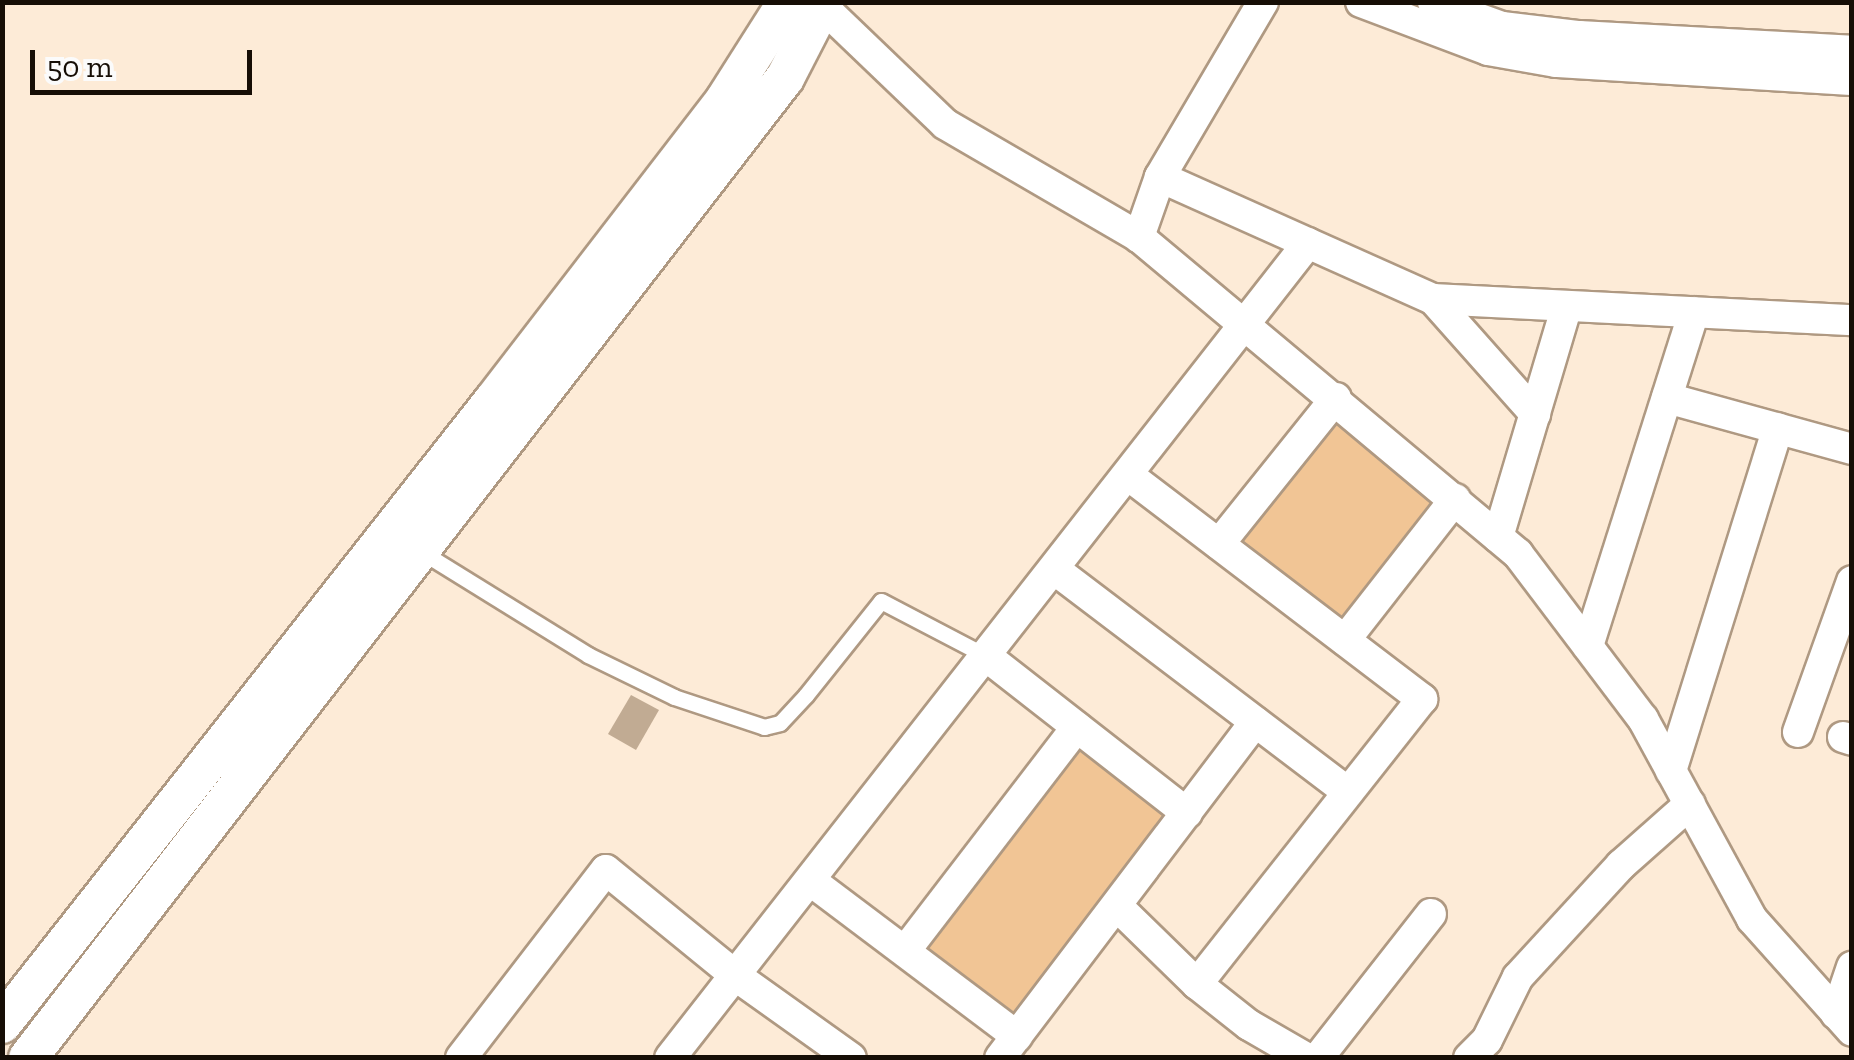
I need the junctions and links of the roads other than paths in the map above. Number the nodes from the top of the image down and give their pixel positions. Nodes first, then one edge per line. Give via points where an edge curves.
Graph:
1 (1263, 2) edge
2 (1361, 2) edge
3 (1434, 2) edge
4 (811, 4) edge
5 (1852, 51) edge
6 (1852, 80) edge
7 (1160, 177) junction
8 (1139, 237) junction
9 (1308, 243) junction
10 (1434, 299) junction
11 (1567, 306) junction
12 (1694, 312) junction
13 (1852, 320) edge
14 (1246, 324) junction
15 (1336, 398) junction
16 (1667, 398) junction
17 (1535, 414) junction
18 (1778, 428) junction
19 (1852, 448) edge
20 (1128, 475) junction
21 (441, 493) junction
22 (1456, 499) junction
23 (1498, 536) junction
24 (1220, 544) junction
25 (418, 550) junction
26 (1054, 569) junction
27 (1849, 599) edge
28 (1345, 640) junction
29 (1588, 646) junction
30 (986, 656) junction
31 (1255, 722) junction
32 (1077, 727) junction
33 (1798, 732) dead end
34 (1671, 771) junction
35 (1348, 792) junction
36 (1690, 804) junction
37 (1187, 813) junction
38 (811, 881) junction
39 (1117, 906) junction
40 (1431, 914) dead end
41 (905, 951) junction
42 (736, 976) junction
43 (1196, 984) junction
44 (1847, 998) edge
45 (2, 1024) edge
46 (1009, 1046) edge
47 (28, 1058) edge
48 (461, 1058) edge
49 (670, 1058) edge
50 (851, 1058) edge
51 (1306, 1058) edge
52 (1318, 1058) edge
53 (1469, 1058) edge

1 - 7 street
2 - 6 street via 1488,50 1556,62
3 - 5 street via 1502,27
4 - 8 street via 945,124
4 - 21 street via 785,78
7 - 8 street
7 - 9 street
8 - 14 street
9 - 10 street
9 - 14 street
10 - 11 street
10 - 17 street
11 - 12 street
11 - 17 street
12 - 13 street
12 - 16 street
14 - 15 street
14 - 20 street
15 - 22 street
15 - 24 street
16 - 18 street
16 - 29 street
17 - 23 street
18 - 19 street
18 - 34 street
20 - 24 street
20 - 26 street
21 - 25 street
21 - 45 street
22 - 23 street
22 - 28 street
23 - 29 street
24 - 28 street
25 - 30 lane via 588,655 674,696 764,727 780,723 881,601
25 - 47 street
26 - 30 street
26 - 31 street
27 - 33 street
28 - 35 street via 1422,699
29 - 34 street via 1643,719
30 - 32 street
30 - 38 street
31 - 35 street
31 - 37 street
32 - 37 street
32 - 41 street
34 - 36 street
35 - 43 street
36 - 44 street via 1752,919
36 - 53 street via 1622,865 1518,977 1487,1040
37 - 39 street
38 - 41 street
38 - 42 street
39 - 43 street
39 - 46 street
40 - 52 street
41 - 46 street
42 - 48 street via 606,870
42 - 49 street
42 - 50 street
43 - 51 street

